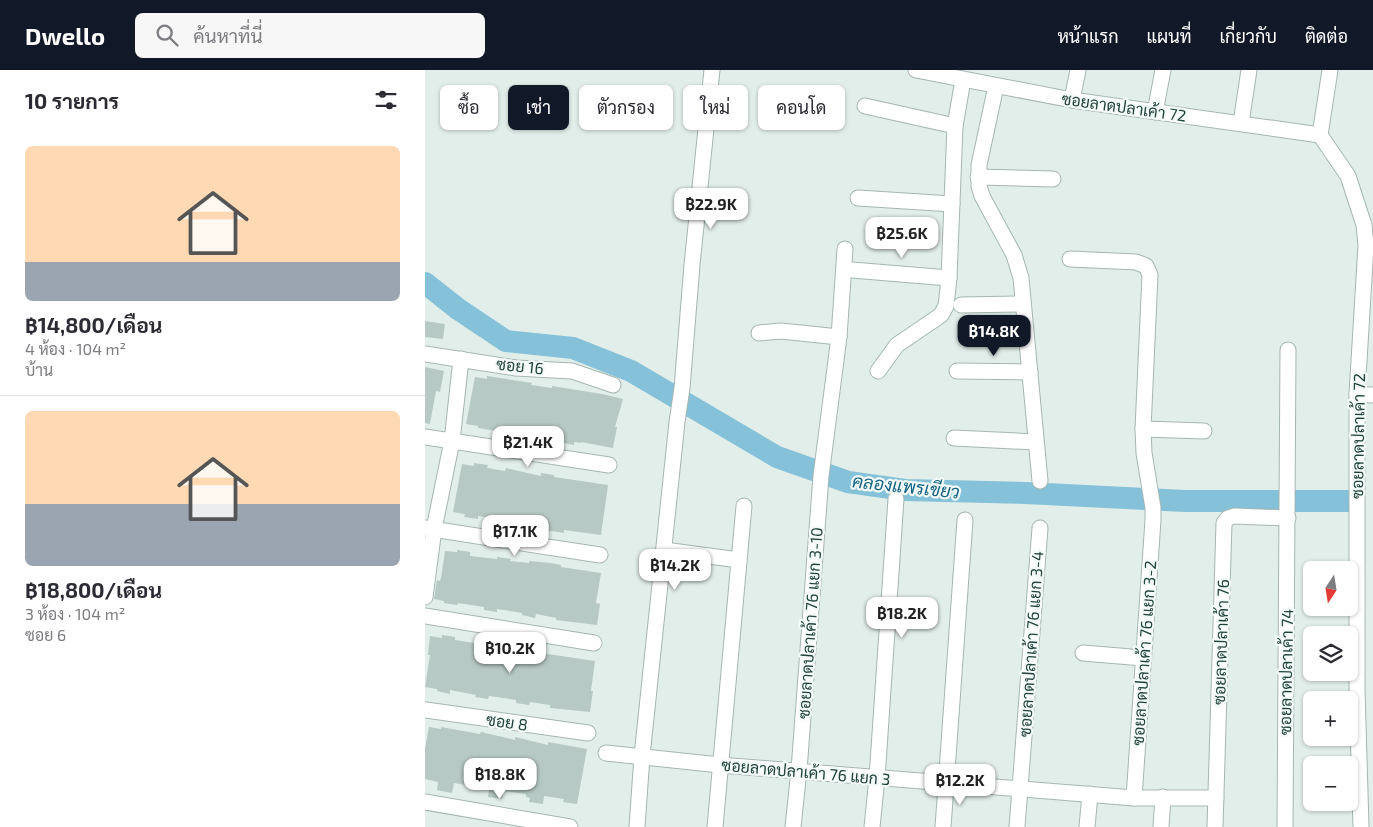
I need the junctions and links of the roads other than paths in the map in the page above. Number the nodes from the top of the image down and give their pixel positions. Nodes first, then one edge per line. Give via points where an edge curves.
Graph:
1 (712, 70) edge
2 (916, 70) edge
3 (1078, 70) edge
4 (1163, 70) edge
5 (1249, 70) edge
6 (1331, 70) edge
7 (963, 80) junction
8 (992, 80) edge
9 (1072, 100) junction
10 (865, 106) dead end
11 (1155, 112) junction
12 (1241, 123) junction
13 (955, 126) junction
14 (1320, 136) junction
15 (978, 177) junction
16 (1053, 179) dead end
17 (858, 198) dead end
18 (952, 204) junction
19 (1369, 246) edge
20 (845, 249) dead end
21 (1070, 259) dead end
22 (851, 270) dead end
23 (949, 278) junction
24 (1023, 304) junction
25 (961, 305) dead end
26 (1367, 323) edge
27 (759, 333) dead end
28 (839, 337) junction
29 (1288, 350) dead end
30 (425, 354) edge
31 (461, 359) junction
32 (879, 371) dead end
33 (957, 371) dead end
34 (1029, 372) junction
35 (613, 385) dead end
36 (1357, 394) junction
37 (1373, 395) edge
38 (1143, 429) junction
39 (1204, 431) dead end
40 (425, 437) edge
41 (954, 438) dead end
42 (452, 441) junction
43 (1036, 442) junction
44 (609, 465) dead end
45 (1040, 481) dead end
46 (896, 498) dead end
47 (1287, 505) junction
48 (744, 506) dead end
49 (965, 520) dead end
50 (430, 528) edge
51 (1040, 528) dead end
52 (664, 550) junction
53 (601, 555) dead end
54 (739, 560) junction
55 (425, 597) edge
56 (425, 616) edge
57 (593, 643) dead end
58 (1083, 653) dead end
59 (1143, 658) junction
60 (425, 707) edge
61 (588, 733) dead end
62 (606, 753) dead end
63 (642, 756) junction
64 (720, 765) junction
65 (799, 770) junction
66 (1366, 775) edge
67 (877, 778) junction
68 (947, 782) junction
69 (1020, 789) junction
70 (1090, 794) junction
71 (1163, 797) junction
72 (1134, 798) junction
73 (1216, 798) junction
74 (425, 802) edge
75 (570, 827) edge
76 (637, 827) edge
77 (715, 827) edge
78 (793, 827) edge
79 (872, 827) edge
80 (943, 827) edge
81 (1017, 827) edge
82 (1087, 827) edge
83 (1161, 827) edge
84 (1215, 827) edge
85 (1285, 827) edge
86 (1361, 827) edge

1 - 52 street via 683,388
2 - 7 street, ซอยลาดปลาเค้า 72
3 - 9 street
4 - 11 street
5 - 12 street
6 - 14 street
7 - 8 street, ซอยลาดปลาเค้า 72
7 - 13 street
8 - 9 street, ซอยลาดปลาเค้า 72
8 - 15 street
9 - 11 street, ซอยลาดปลาเค้า 72
10 - 13 street
11 - 12 street, ซอยลาดปลาเค้า 72
12 - 14 street, ซอยลาดปลาเค้า 72
13 - 18 street
14 - 19 street, ซอยลาดปลาเค้า 72 via 1348,176
15 - 16 street
15 - 24 street via 982,196 1018,266
17 - 18 street
18 - 23 street
19 - 26 street, ซอยลาดปลาเค้า 72
20 - 28 street, ซอยลาดปลาเค้า 76 แยก 3-10
21 - 38 street, ซอยลาดปลาเค้า 76 แยก 3-2 via 1136,262 1146,266 1149,275
22 - 23 street
23 - 32 street via 946,306 941,315 897,345
24 - 25 street
24 - 34 street
26 - 36 street, ซอยลาดปลาเค้า 72
27 - 28 street via 781,331
28 - 65 street, ซอยลาดปลาเค้า 76 แยก 3-10 via 823,469
29 - 47 street, ซอยลาดปลาเค้า 74
30 - 31 street, ซอย 16
31 - 35 street, ซอย 16 via 516,368 572,370
31 - 42 street
33 - 34 street
34 - 43 street
36 - 37 street
36 - 66 street, ซอยลาดปลาเค้า 72 via 1357,689
38 - 39 street
38 - 59 street, ซอยลาดปลาเค้า 76 แยก 3-2 via 1153,508
40 - 42 street
41 - 43 street
42 - 44 street
42 - 50 street
43 - 45 street
46 - 67 street
47 - 73 street, ซอยลาดปลาเค้า 76 via 1234,516 1224,523
47 - 85 street, ซอยลาดปลาเค้า 74
48 - 54 street
49 - 68 street
50 - 53 street
50 - 55 street
51 - 69 street, ซอยลาดปลาเค้า 76 แยก 3-4
52 - 54 street
52 - 63 street
54 - 64 street
56 - 57 street
58 - 59 street
59 - 72 street, ซอยลาดปลาเค้า 76 แยก 3-2
60 - 61 street, ซอย 8
62 - 63 street, ซอยลาดปลาเค้า 76 แยก 3
63 - 64 street, ซอยลาดปลาเค้า 76 แยก 3
63 - 76 street
64 - 65 street, ซอยลาดปลาเค้า 76 แยก 3
64 - 77 street
65 - 67 street, ซอยลาดปลาเค้า 76 แยก 3
65 - 78 street, ซอยลาดปลาเค้า 76 แยก 3-10
66 - 86 street, ซอยลาดปลาเค้า 72
67 - 68 street, ซอยลาดปลาเค้า 76 แยก 3
67 - 79 street
68 - 69 street, ซอยลาดปลาเค้า 76 แยก 3
68 - 80 street
69 - 70 street, ซอยลาดปลาเค้า 76 แยก 3
69 - 81 street, ซอยลาดปลาเค้า 76 แยก 3-4
70 - 72 street, ซอยลาดปลาเค้า 76 แยก 3
70 - 82 street
71 - 72 street, ซอยลาดปลาเค้า 76 แยก 3
71 - 73 street, ซอยลาดปลาเค้า 76 แยก 3
71 - 83 street
73 - 84 street, ซอยลาดปลาเค้า 76
74 - 75 street

